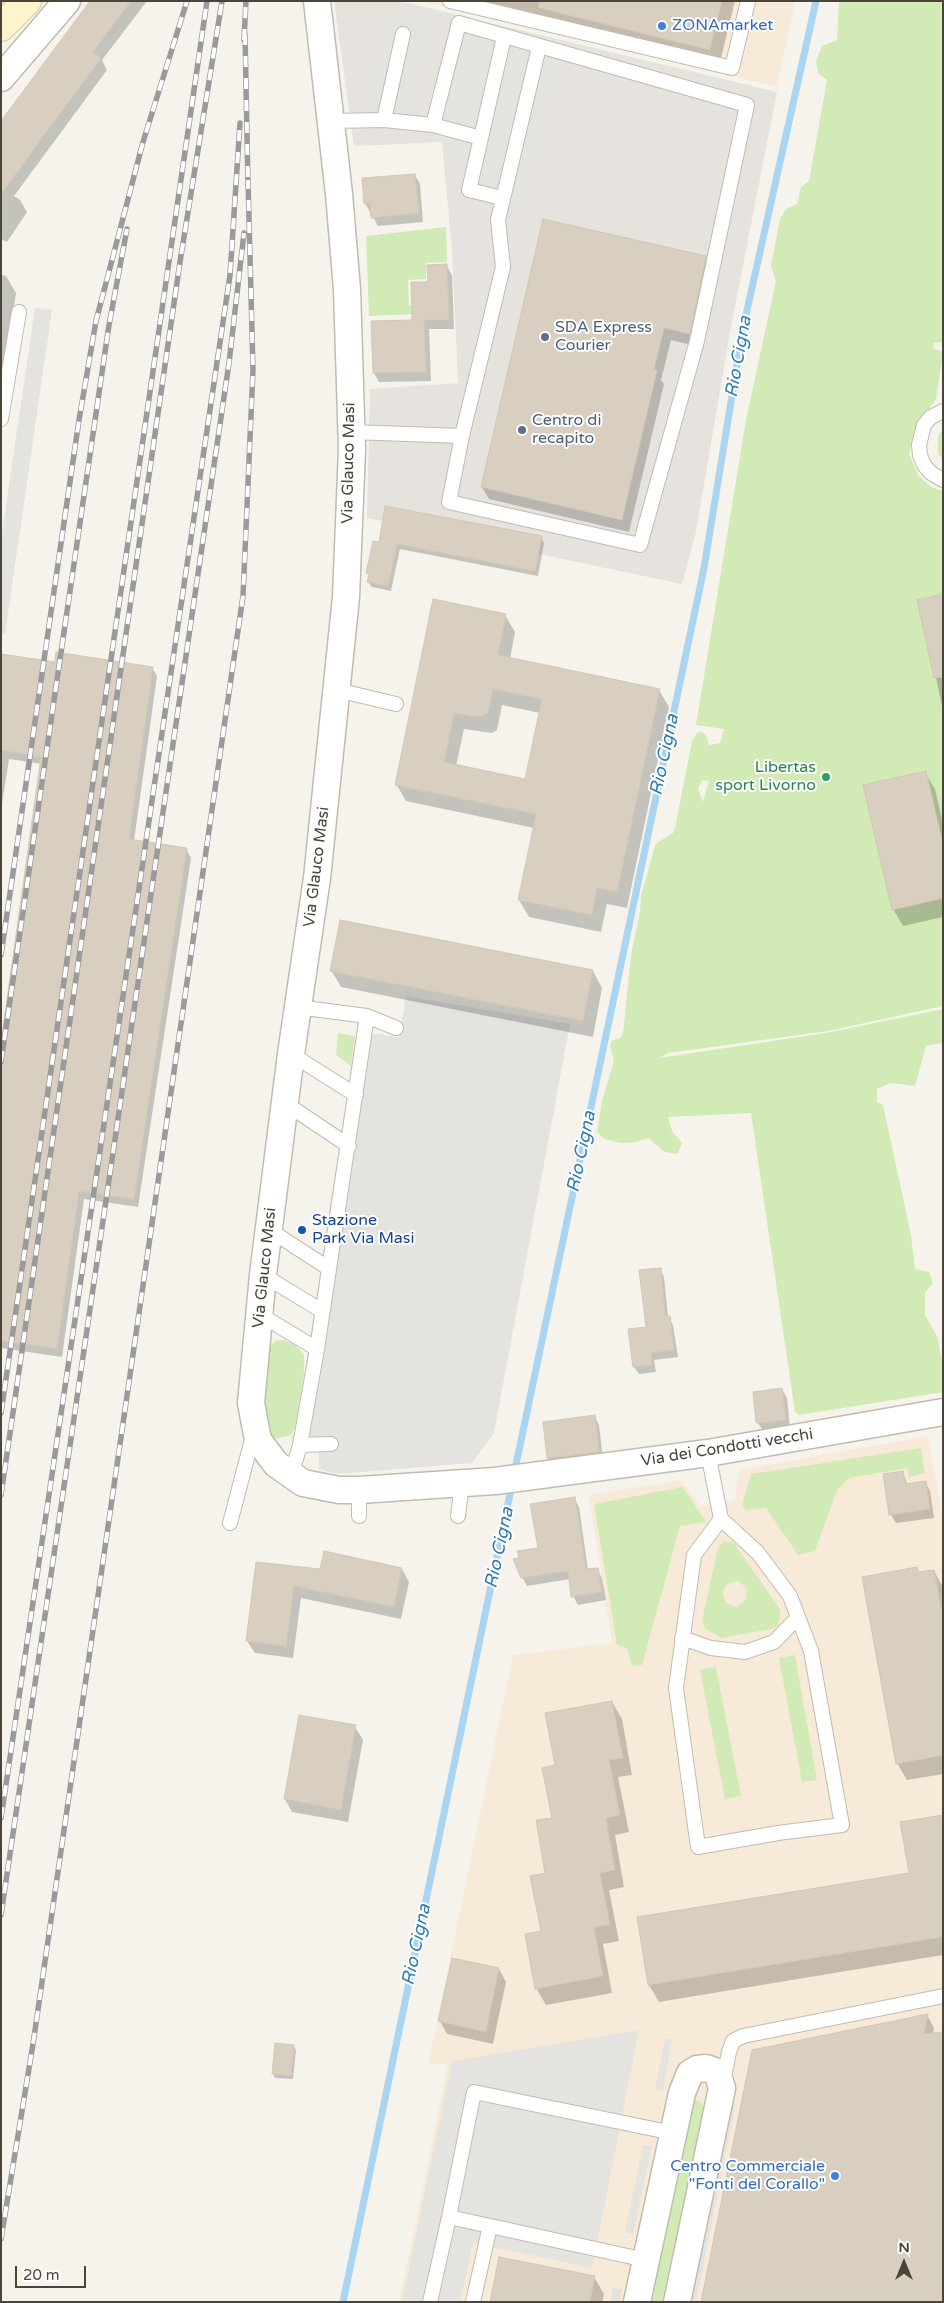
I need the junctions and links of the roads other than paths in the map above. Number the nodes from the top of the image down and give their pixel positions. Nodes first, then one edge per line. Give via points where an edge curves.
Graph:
1 (27, 1) edge
2 (67, 1) edge
3 (317, 1) edge
4 (450, 1) edge
5 (748, 1) edge
6 (1, 27) edge
7 (404, 34) dead end
8 (504, 37) junction
9 (539, 47) junction
10 (1, 78) edge
11 (384, 120) junction
12 (331, 121) junction
13 (433, 125) junction
14 (481, 138) junction
15 (502, 198) junction
16 (19, 312) dead end
17 (943, 411) edge
18 (1, 419) edge
19 (351, 432) junction
20 (462, 436) junction
21 (943, 480) edge
22 (337, 690) junction
23 (396, 704) dead end
24 (297, 1007) junction
25 (367, 1016) junction
26 (396, 1028) dead end
27 (291, 1054) junction
28 (356, 1095) junction
29 (285, 1103) junction
30 (348, 1146) junction
31 (268, 1229) junction
32 (328, 1268) junction
33 (263, 1275) junction
34 (322, 1311) junction
35 (259, 1314) junction
36 (317, 1349) junction
37 (937, 1417) edge
38 (255, 1429) junction
39 (331, 1444) dead end
40 (300, 1445) junction
41 (708, 1453) junction
42 (291, 1476) junction
43 (529, 1476) joint
44 (462, 1483) junction
45 (359, 1490) junction
46 (359, 1516) dead end
47 (458, 1516) dead end
48 (721, 1519) junction
49 (230, 1523) dead end
50 (798, 1617) junction
51 (682, 1638) junction
52 (943, 1996) edge
53 (722, 2088) junction
54 (674, 2132) junction
55 (449, 2217) junction
56 (490, 2226) junction
57 (646, 2260) junction
58 (430, 2302) edge
59 (473, 2302) edge
60 (637, 2302) edge
61 (677, 2302) edge

1 - 6 main road
2 - 10 street
3 - 12 street, Via Glauco Masi
4 - 5 lane via 732,68
7 - 11 lane
8 - 9 lane
8 - 13 lane via 459,24
8 - 14 lane
9 - 15 lane
9 - 20 lane via 747,104 697,342 640,544 449,502
11 - 12 lane
11 - 13 lane
12 - 19 street, Via Glauco Masi via 347,289
13 - 14 lane
14 - 15 lane via 469,190
15 - 20 lane via 498,220 503,267
16 - 18 lane
17 - 21 lane via 924,425 919,445 924,465
19 - 20 lane
19 - 22 street, Via Glauco Masi via 346,597
22 - 23 lane
22 - 24 street, Via Glauco Masi via 317,878
24 - 25 lane
24 - 27 street, Via Glauco Masi
25 - 26 lane
25 - 28 lane
27 - 28 lane
27 - 29 street, Via Glauco Masi
28 - 30 lane
29 - 30 lane
29 - 31 street, Via Glauco Masi
30 - 32 lane
31 - 32 lane
31 - 33 street, Via Glauco Masi
32 - 34 lane
33 - 34 lane
33 - 35 street, Via Glauco Masi
34 - 36 lane
35 - 36 lane
35 - 38 street, Via Glauco Masi via 251,1403
36 - 40 lane
37 - 41 street, Via dei Condotti vecchi
38 - 42 street, Via Glauco Masi via 268,1456
38 - 49 lane
39 - 40 lane
40 - 42 lane
41 - 43 street, Via dei Condotti vecchi
41 - 48 lane
42 - 45 street, Via Glauco Masi via 313,1486
43 - 44 street, Via Glauco Masi
44 - 45 street, Via Glauco Masi
44 - 47 lane
45 - 46 lane
48 - 50 lane via 758,1553 790,1596
48 - 51 lane via 694,1555
50 - 51 lane via 774,1642 745,1652 711,1648
50 - 51 lane via 811,1651 842,1825 698,1847 676,1688
52 - 53 lane via 743,2036 733,2041
53 - 54 street via 717,2072 706,2068 690,2073
53 - 61 street
54 - 55 lane via 474,2092
54 - 57 street
55 - 56 lane
55 - 58 lane
56 - 57 lane
56 - 59 lane
57 - 60 street

